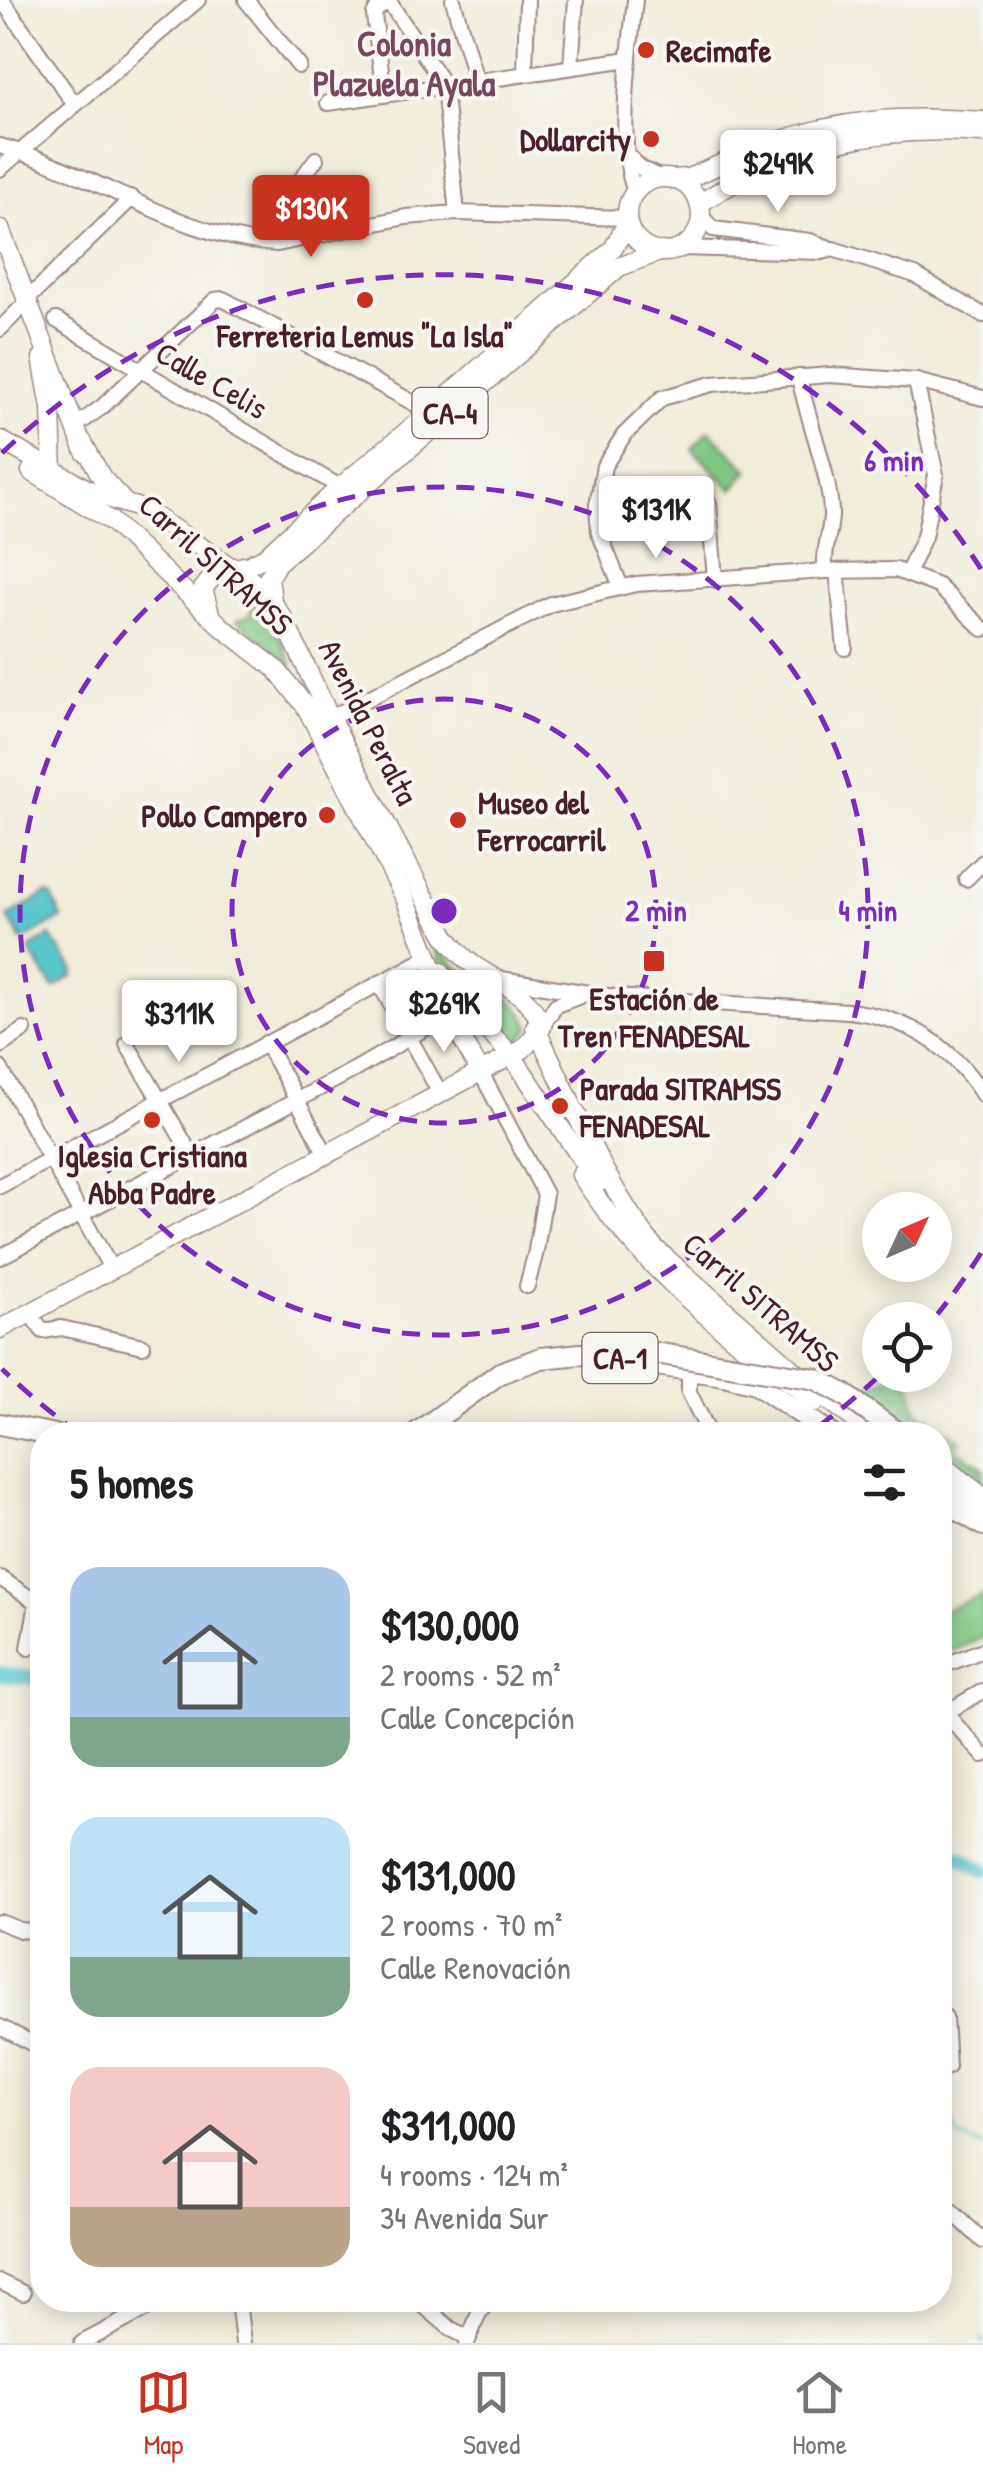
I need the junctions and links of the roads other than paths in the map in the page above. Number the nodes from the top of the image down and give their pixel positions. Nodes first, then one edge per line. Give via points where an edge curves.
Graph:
1 (2, 0) edge
2 (198, 0) edge
3 (246, 0) edge
4 (389, 0) edge
5 (453, 0) edge
6 (528, 0) edge
7 (576, 0) edge
8 (635, 0) edge
9 (629, 60) junction
10 (299, 66) dead end
11 (572, 66) junction
12 (526, 74) junction
13 (476, 80) junction
14 (444, 85) junction
15 (384, 94) junction
16 (328, 103) dead end
17 (75, 105) junction
18 (983, 121) edge
19 (983, 133) edge
20 (0, 146) edge
21 (20, 152) junction
22 (627, 155) junction
23 (316, 159) dead end
24 (0, 169) edge
25 (667, 179) junction
26 (635, 192) junction
27 (132, 198) junction
28 (699, 210) junction
29 (0, 213) edge
30 (457, 213) junction
31 (627, 220) junction
32 (0, 229) edge
33 (286, 242) junction
34 (671, 249) junction
35 (833, 249) junction
36 (0, 251) edge
37 (28, 300) junction
38 (983, 315) edge
39 (56, 320) dead end
40 (0, 329) edge
41 (141, 370) junction
42 (799, 376) junction
43 (916, 381) junction
44 (983, 398) edge
45 (430, 412) junction
46 (84, 420) junction
47 (0, 440) edge
48 (82, 441) junction
49 (0, 453) edge
50 (54, 478) junction
51 (340, 487) junction
52 (104, 497) junction
53 (125, 503) junction
54 (709, 503) dead end
55 (145, 510) junction
56 (228, 567) junction
57 (831, 571) junction
58 (908, 572) junction
59 (715, 580) junction
60 (621, 587) junction
61 (272, 600) junction
62 (208, 608) junction
63 (983, 630) edge
64 (845, 648) dead end
65 (327, 720) junction
66 (983, 862) edge
67 (966, 878) dead end
68 (415, 901) junction
69 (429, 957) junction
70 (492, 977) junction
71 (438, 981) junction
72 (379, 983) junction
73 (588, 994) junction
74 (445, 1009) junction
75 (24, 1030) dead end
76 (540, 1030) junction
77 (409, 1038) junction
78 (128, 1044) dead end
79 (266, 1044) junction
80 (0, 1046) edge
81 (509, 1058) junction
82 (0, 1068) edge
83 (480, 1071) junction
84 (440, 1093) junction
85 (983, 1095) edge
86 (159, 1100) junction
87 (297, 1100) junction
88 (326, 1154) junction
89 (192, 1156) junction
90 (50, 1161) junction
91 (0, 1186) edge
92 (80, 1215) junction
93 (656, 1250) junction
94 (0, 1257) edge
95 (112, 1270) junction
96 (527, 1286) dead end
97 (30, 1314) junction
98 (0, 1329) edge
99 (143, 1346) dead end
100 (689, 1370) junction
101 (415, 1422) edge
102 (431, 1422) edge
103 (703, 1422) edge
104 (813, 1422) edge
105 (843, 1422) edge
106 (858, 1422) edge
107 (882, 1422) edge
108 (0, 1424) edge
109 (30, 1430) edge
110 (0, 1432) edge
111 (30, 1439) edge
112 (952, 1474) edge
113 (952, 1493) edge
114 (983, 1498) edge
115 (952, 1503) edge
116 (981, 1520) edge
117 (0, 1578) edge
118 (30, 1595) edge
119 (30, 1644) edge
120 (29, 1648) dead end
121 (983, 1650) edge
122 (952, 1662) edge
123 (983, 1692) edge
124 (952, 1705) edge
125 (952, 1720) edge
126 (983, 1755) edge
127 (0, 1922) edge
128 (30, 1931) edge
129 (963, 2012) dead end
130 (952, 2014) edge
131 (0, 2027) edge
132 (30, 2042) edge
133 (952, 2211) edge
134 (983, 2241) edge
135 (0, 2282) edge
136 (23, 2294) dead end
137 (140, 2312) edge
138 (239, 2312) edge
139 (433, 2312) edge
140 (482, 2312) edge
141 (468, 2340) edge
142 (82, 2343) edge
143 (243, 2343) edge

1 - 17 street
2 - 17 street
3 - 10 street
4 - 14 street
4 - 15 street via 374,15
5 - 13 street
6 - 12 street
7 - 11 street
8 - 9 street
9 - 11 street
9 - 22 street
11 - 12 street
12 - 13 street
13 - 14 street
14 - 15 street
14 - 30 street
15 - 16 street
17 - 21 street
18 - 25 main road via 898,116 856,122 792,137 688,178
19 - 28 main road via 924,130 858,138 739,178
20 - 21 street
21 - 24 street
21 - 27 street
22 - 25 street
22 - 26 street
23 - 33 street via 286,200
25 - 26 main road
25 - 28 main road via 689,188
26 - 31 main road, CA-4
27 - 33 street via 235,239
27 - 37 street
28 - 34 main road via 694,236
28 - 35 street via 714,229
29 - 37 main road
30 - 31 street
30 - 33 street
31 - 34 main road via 642,244
31 - 45 main road, CA-4 via 614,249
32 - 48 main road, Carril SITRAMSS
34 - 35 street
34 - 61 main road, CA-4 via 619,267 276,563 268,586
35 - 38 street via 915,275
36 - 37 main road
37 - 40 street
37 - 46 main road
37 - 50 main road via 50,394
39 - 41 street, Calle Celis
41 - 45 street via 223,299
41 - 46 street
41 - 51 street, Calle Celis
42 - 43 street
42 - 57 street via 826,485 824,554
42 - 60 street via 712,384 662,398 624,435 604,466 598,505 599,532
43 - 44 street
43 - 58 street via 936,475 924,537
45 - 51 main road, CA-4
46 - 55 main road via 106,469
47 - 50 main road
48 - 52 main road, Carril SITRAMSS
48 - 53 main road, Carril SITRAMSS
49 - 50 main road
50 - 52 main road, Avenida Peralta
50 - 62 main road, Avenida Peralta
51 - 56 main road, CA-4 via 265,556
52 - 53 main road, Avenida Peralta
52 - 62 main road, Carril SITRAMSS
53 - 55 main road, Avenida Peralta
53 - 56 main road, Carril SITRAMSS
54 - 59 street
55 - 56 main road, Avenida Peralta
56 - 61 main road, Avenida Peralta
56 - 62 main road via 205,582
56 - 65 main road, Carril SITRAMSS via 276,616
57 - 58 street
57 - 59 street
57 - 64 street
58 - 63 street via 944,590
59 - 60 street
60 - 65 street via 551,604
61 - 65 main road, Avenida Peralta
62 - 65 main road, Carril SITRAMSS via 286,668
62 - 69 main road, Avenida Peralta via 276,669 306,707
65 - 68 main road, Carril SITRAMSS
65 - 70 main road, Avenida Peralta via 445,935
66 - 67 street
68 - 76 main road, Carril SITRAMSS via 450,953 521,1004
68 - 81 main road, Carril SITRAMSS via 445,980
69 - 71 main road, Avenida Peralta
69 - 72 street
70 - 73 street
70 - 76 main road, Avenida Peralta via 530,1004
71 - 74 main road, Avenida Peralta
71 - 81 main road, Avenida Peralta
72 - 77 street
72 - 79 street
73 - 76 street via 556,1006
73 - 85 street via 884,1017 946,1050
74 - 77 street
74 - 83 main road, Avenida Peralta
75 - 80 street
76 - 81 main road
76 - 93 main road, Carril SITRAMSS via 594,1156
77 - 84 street
77 - 87 street
78 - 86 street
79 - 86 street
79 - 87 street
81 - 83 main road
81 - 93 main road, Carril SITRAMSS via 604,1192
81 - 105 main road via 594,1196 636,1248 736,1343
82 - 90 street
83 - 84 main road
83 - 96 street via 545,1194
84 - 88 main road
86 - 89 street
86 - 90 street
87 - 88 street
87 - 89 street
88 - 95 main road
89 - 92 street
90 - 91 street
90 - 92 street
92 - 94 street
92 - 95 street
93 - 106 main road, Carril SITRAMSS
95 - 97 main road
97 - 98 main road
97 - 99 street via 43,1331 61,1328
100 - 102 highway, CA-1 via 608,1356 541,1358 482,1384
100 - 103 street via 692,1400
100 - 104 highway, CA-1 via 756,1383
101 - 107 highway, CA-1, bridge via 510,1359 560,1345 610,1346 816,1379
108 - 109 highway
110 - 111 highway
112 - 114 highway
113 - 116 main road
115 - 116 highway
117 - 118 street
119 - 120 street
121 - 122 street
123 - 124 street
125 - 126 street
127 - 128 street
129 - 130 street
131 - 132 street
133 - 134 street
135 - 136 street
137 - 142 street
138 - 143 street
139 - 141 street
140 - 141 street

